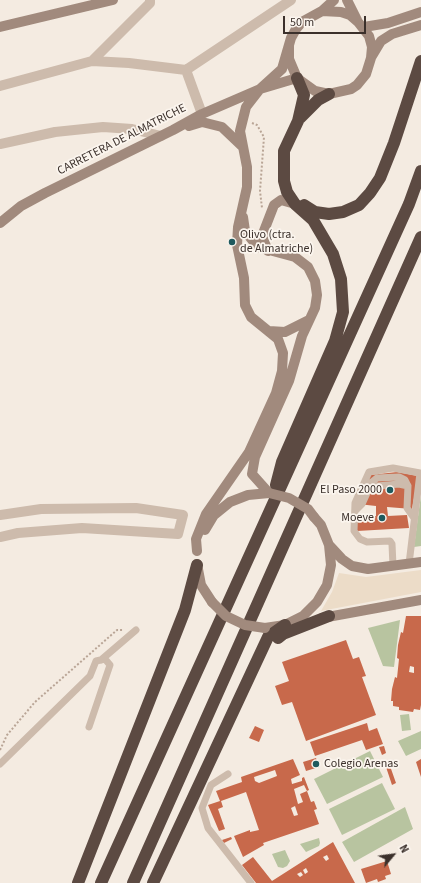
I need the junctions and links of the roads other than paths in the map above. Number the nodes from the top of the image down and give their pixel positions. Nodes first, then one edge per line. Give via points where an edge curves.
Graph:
1 (113, 0) edge
2 (150, 0) edge
3 (291, 0) edge
4 (334, 0) edge
5 (346, 0) edge
6 (322, 11) junction
7 (421, 12) edge
8 (361, 24) junction
9 (421, 24) edge
10 (0, 27) edge
11 (289, 46) junction
12 (371, 58) junction
13 (92, 61) junction
14 (421, 61) edge
15 (186, 70) junction
16 (297, 78) junction
17 (0, 86) edge
18 (260, 89) junction
19 (329, 94) junction
20 (202, 114) junction
21 (298, 121) junction
22 (173, 130) junction
23 (161, 136) junction
24 (0, 144) edge
25 (242, 146) junction
26 (283, 166) junction
27 (421, 170) edge
28 (295, 204) junction
29 (243, 209) junction
30 (0, 223) edge
31 (421, 237) edge
32 (268, 251) junction
33 (421, 256) edge
34 (309, 320) junction
35 (269, 331) junction
36 (361, 373) junction
37 (264, 491) junction
38 (355, 511) junction
39 (0, 515) edge
40 (414, 518) junction
41 (267, 519) junction
42 (0, 537) edge
43 (330, 545) junction
44 (198, 552) junction
45 (421, 562) edge
46 (409, 564) junction
47 (197, 565) junction
48 (393, 566) junction
49 (421, 600) edge
50 (329, 616) junction
51 (285, 625) junction
52 (136, 630) road end
53 (261, 651) junction
54 (101, 660) junction
55 (89, 727) dead end
56 (0, 764) edge
57 (228, 774) dead end
58 (78, 883) edge
59 (101, 883) edge
60 (133, 883) edge
61 (153, 883) edge
62 (251, 883) edge

1 - 10 main road
2 - 13 street via 150,3
3 - 15 street
4 - 6 main road
5 - 8 main road
6 - 8 main road via 350,15
6 - 11 main road via 302,22
7 - 8 main road via 388,23
8 - 12 main road via 372,47
9 - 12 main road via 392,34 381,41
11 - 16 main road via 289,59
11 - 18 main road via 282,68
12 - 19 main road via 366,74 357,85
13 - 15 street
13 - 17 street
14 - 26 highway via 380,178 359,205 343,212 315,212 302,204 293,192
15 - 20 street
16 - 18 main road
16 - 19 main road via 315,91
16 - 21 highway via 304,95
18 - 20 main road, CARRETERA DE ALMATRICHE
18 - 25 main road via 246,107 240,131
19 - 21 highway via 318,100
20 - 22 main road, CARRETERA DE ALMATRICHE
21 - 26 highway via 284,151
22 - 23 main road, CARRETERA DE ALMATRICHE
22 - 25 main road via 202,122 222,127
23 - 24 street via 132,129 103,127 55,132
23 - 30 main road, CARRETERA DE ALMATRICHE via 21,206
25 - 29 main road via 247,167
26 - 28 highway via 287,192
27 - 41 highway via 409,204
28 - 32 main road via 281,200 274,205 262,236
28 - 41 highway via 313,220 332,254 341,279 343,312 335,341 282,462
29 - 32 main road via 245,231 258,247
29 - 35 main road via 237,245 244,278 245,305 251,317
31 - 36 highway
32 - 34 main road via 296,257 308,267 315,281 317,295 315,308
33 - 36 highway via 398,306
34 - 35 main road via 285,332
34 - 37 main road via 297,350 289,381 255,457 252,474
35 - 44 main road via 278,339 283,353 282,371 276,393 249,452 206,514 196,539
36 - 60 highway
37 - 43 main road, bridge via 289,498 308,509 321,525
37 - 44 main road via 230,502 214,515 203,532
38 - 40 lane via 362,504 369,488 399,484 408,486 407,508
38 - 40 lane via 355,503 369,472 393,468 420,473
38 - 48 lane via 354,531 360,539 368,542 390,541
39 - 42 street via 41,509 136,508 182,515 178,534 82,528 18,533
40 - 46 lane
41 - 59 highway
43 - 48 main road via 352,566 368,569
43 - 51 main road via 331,565 327,585 317,602 303,616
44 - 47 main road
45 - 46 main road
46 - 48 main road
47 - 51 main road, bridge via 201,585 212,602 226,616 245,625 265,628
47 - 58 highway via 185,610
49 - 50 main road
50 - 51 main road
50 - 53 highway via 283,634
51 - 53 highway via 268,637
52 - 54 lane
53 - 61 highway
54 - 55 lane via 105,659 110,665
54 - 56 lane via 96,661 90,676
57 - 62 lane via 211,785 202,808 208,828

